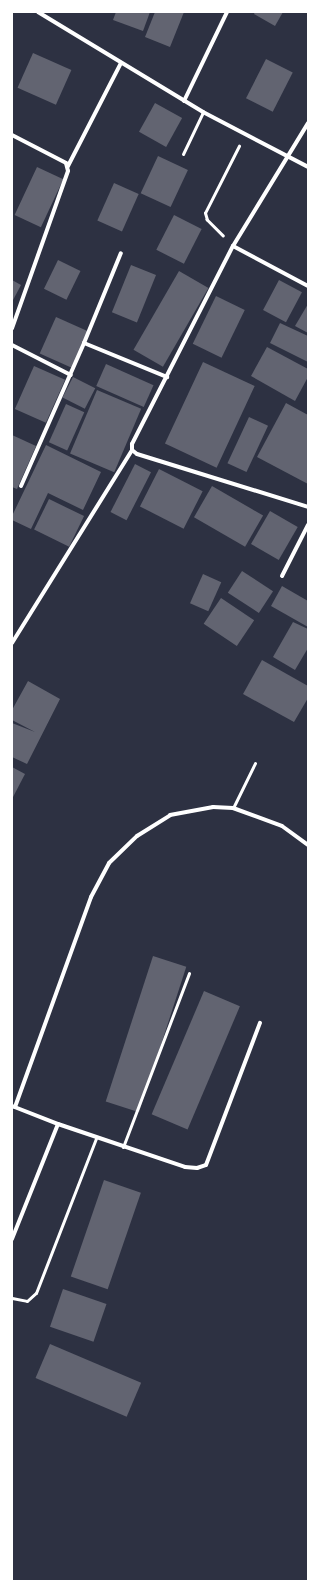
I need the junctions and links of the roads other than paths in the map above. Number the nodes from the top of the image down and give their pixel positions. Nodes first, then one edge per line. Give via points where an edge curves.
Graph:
1 (38, 12) edge
2 (227, 12) edge
3 (121, 64) junction
4 (184, 101) junction
5 (203, 112) junction
6 (308, 123) edge
7 (12, 135) edge
8 (183, 154) dead end
9 (289, 156) junction
10 (68, 166) junction
11 (308, 167) edge
12 (233, 246) junction
13 (121, 253) dead end
14 (308, 286) edge
15 (12, 328) edge
16 (84, 343) junction
17 (12, 345) edge
18 (71, 375) junction
19 (167, 377) junction
20 (132, 450) junction
21 (21, 486) dead end
22 (308, 508) edge
23 (308, 525) edge
24 (282, 576) dead end
25 (12, 643) edge
26 (255, 763) dead end
27 (233, 808) junction
28 (308, 845) edge
29 (190, 973) dead end
30 (260, 1023) dead end
31 (14, 1107) edge
32 (58, 1124) junction
33 (96, 1138) junction
34 (123, 1147) junction
35 (12, 1239) edge
36 (12, 1298) edge

1 - 3 street
2 - 4 street
3 - 4 street
3 - 10 street
4 - 5 street
5 - 8 lane
5 - 9 street
6 - 9 street
7 - 10 street via 40,148
9 - 11 street
9 - 12 street
10 - 15 street
12 - 14 street
12 - 19 street
13 - 16 street
16 - 18 street
16 - 19 street
17 - 18 street
18 - 21 street
19 - 20 street via 132,444
20 - 22 street via 137,454
20 - 25 street
23 - 24 street
26 - 27 lane
27 - 28 street via 282,826
27 - 31 street via 213,807 170,815 137,836 109,863 91,897
29 - 34 lane
30 - 34 street via 206,1164 198,1168 184,1167
31 - 32 street
32 - 33 street
32 - 35 street
33 - 34 street
33 - 36 lane via 36,1293 27,1301

